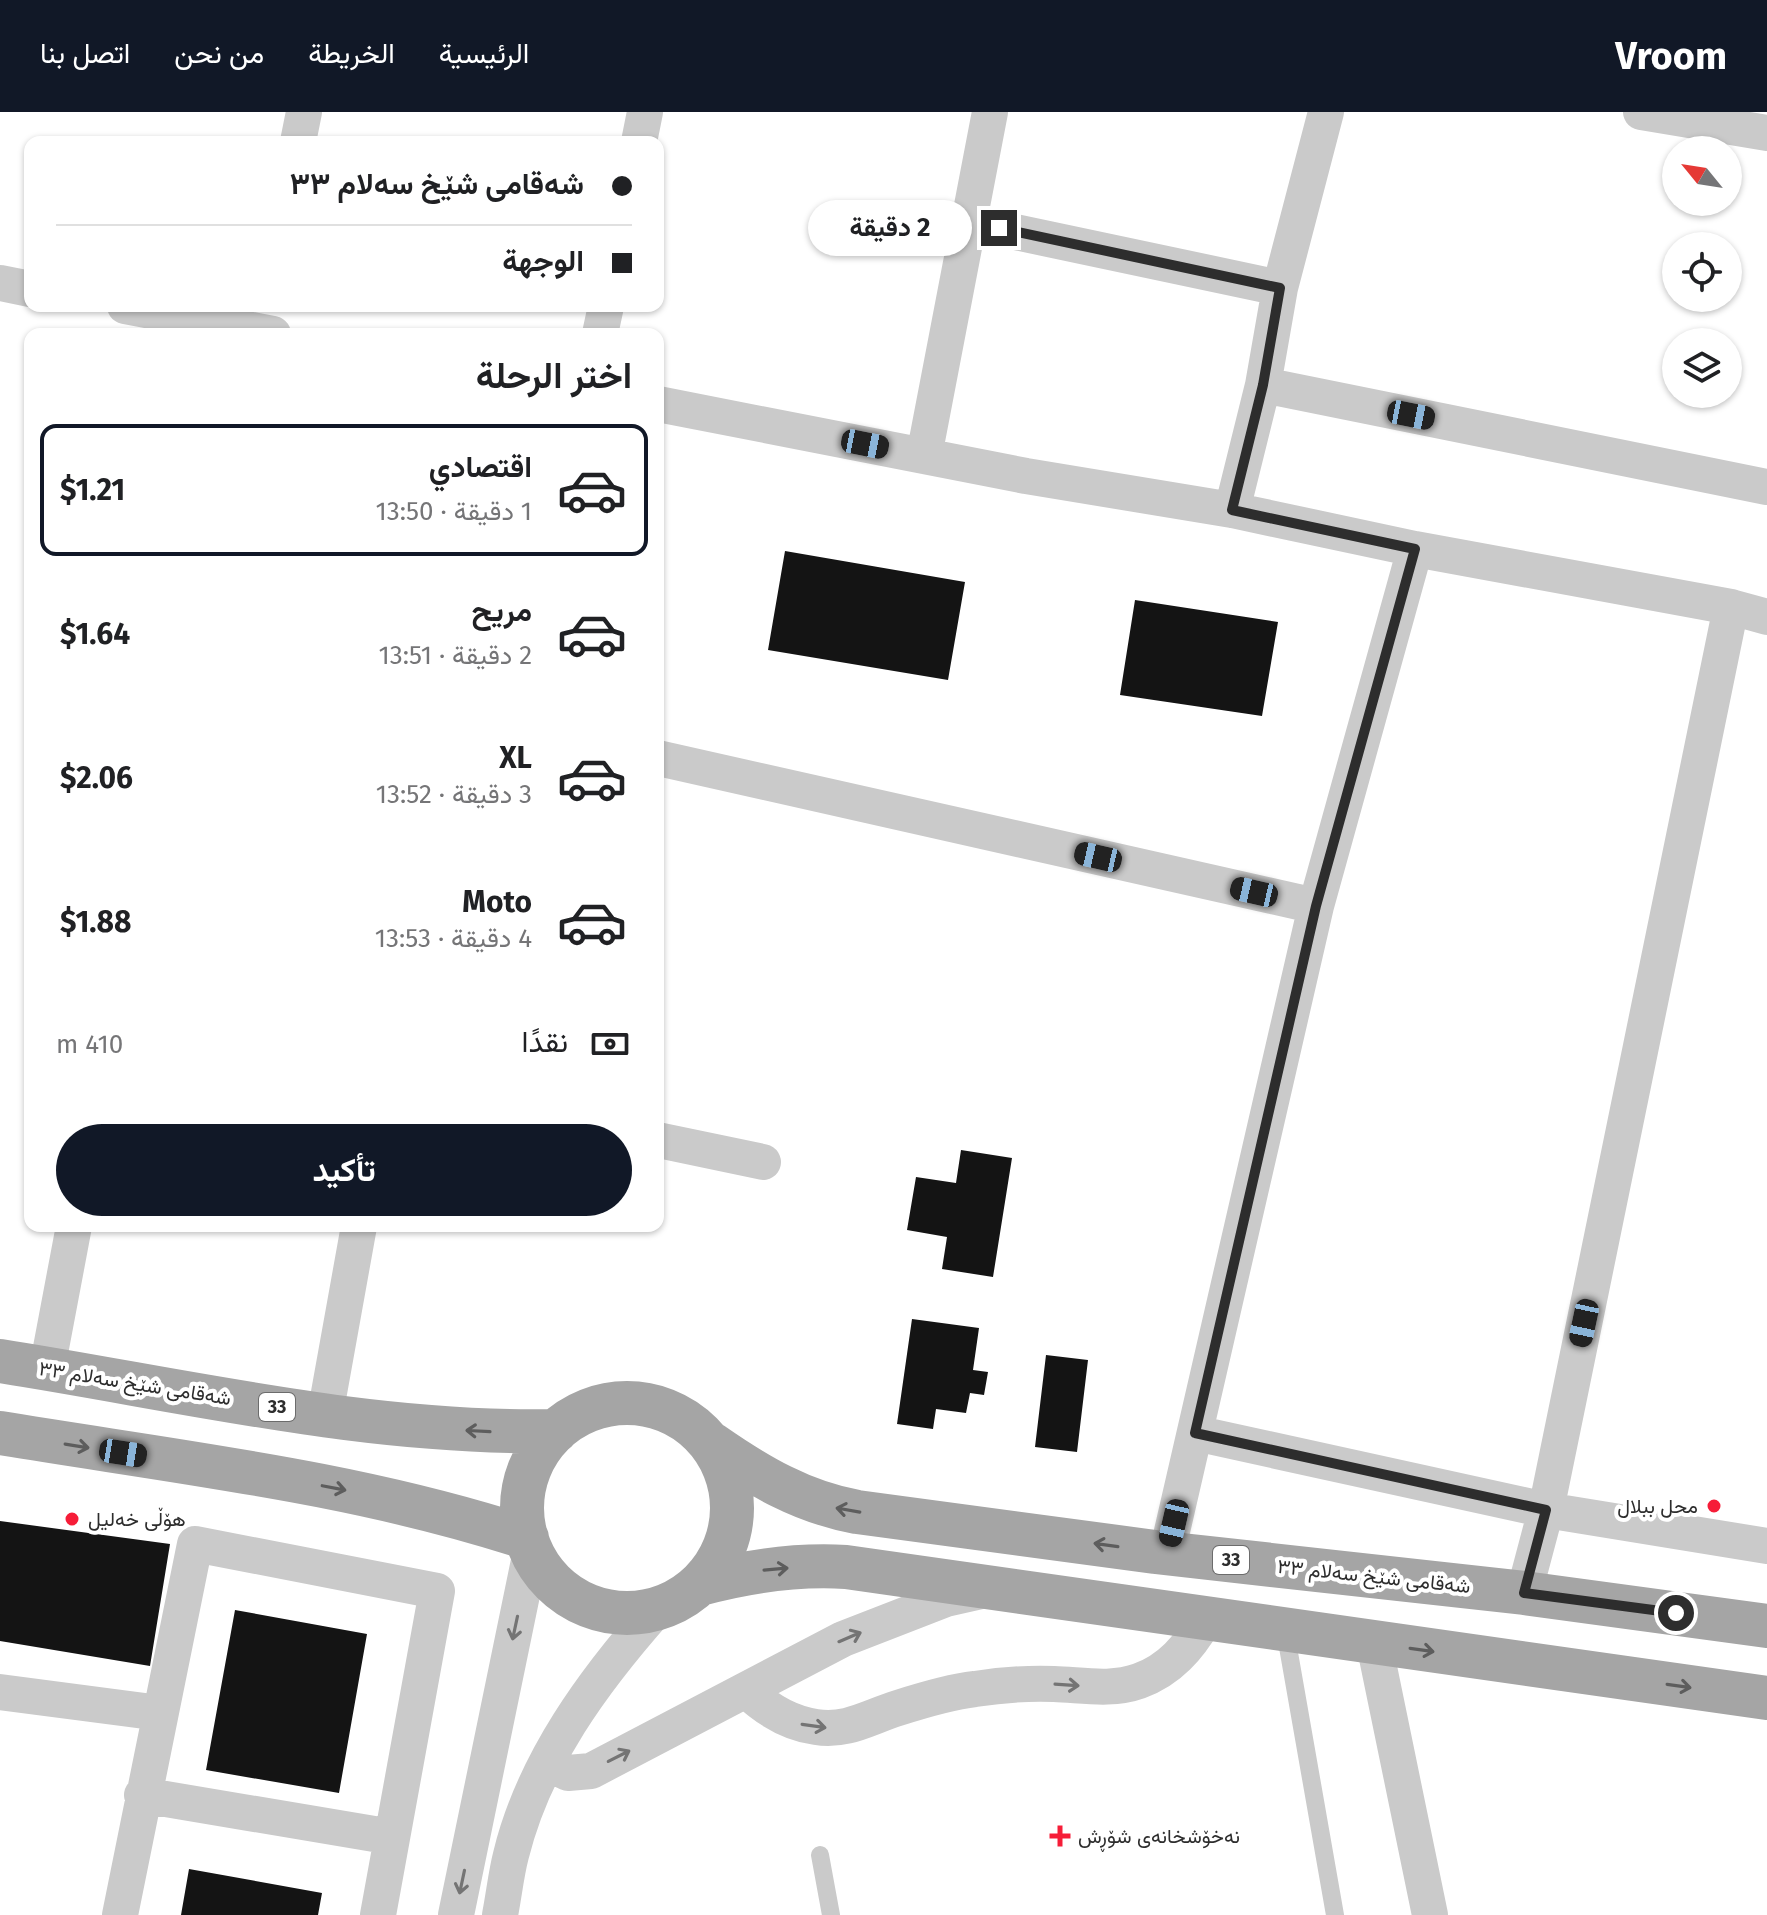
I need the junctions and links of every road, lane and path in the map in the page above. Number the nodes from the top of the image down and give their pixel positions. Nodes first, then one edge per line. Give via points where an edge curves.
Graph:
1 (304, 112) edge
2 (645, 112) edge
3 (990, 112) edge
4 (1326, 112) edge
5 (1641, 112) edge
6 (1767, 133) edge
7 (299, 136) edge
8 (640, 136) edge
9 (968, 222) junction
10 (0, 283) edge
11 (24, 288) edge
12 (1280, 288) junction
13 (163, 312) edge
14 (257, 327) edge
15 (1263, 385) junction
16 (664, 405) edge
17 (924, 456) junction
18 (1767, 487) edge
19 (1232, 510) junction
20 (1415, 549) junction
21 (1731, 607) junction
22 (1767, 617) edge
23 (664, 759) edge
24 (1316, 906) junction
25 (664, 1141) edge
26 (763, 1162) dead end
27 (73, 1232) edge
28 (358, 1232) edge
29 (0, 1361) edge
30 (47, 1369) junction
31 (325, 1415) junction
32 (556, 1431) junction
33 (0, 1433) edge
34 (1195, 1433) junction
35 (712, 1444) junction
36 (1546, 1510) junction
37 (529, 1545) junction
38 (1767, 1546) edge
39 (1167, 1553) junction
40 (700, 1584) junction
41 (990, 1589) junction
42 (1524, 1593) junction
43 (657, 1609) junction
44 (1205, 1620) junction
45 (1767, 1626) edge
46 (1285, 1630) junction
47 (1374, 1643) junction
48 (746, 1690) junction
49 (0, 1692) edge
50 (1767, 1698) edge
51 (160, 1713) junction
52 (547, 1763) junction
53 (142, 1795) junction
54 (480, 1797) junction
55 (527, 1806) junction
56 (392, 1837) junction
57 (820, 1855) dead end
58 (120, 1915) edge
59 (378, 1915) edge
60 (456, 1915) edge
61 (500, 1915) edge
62 (831, 1915) edge
63 (1335, 1915) edge
64 (1430, 1915) edge

1 - 7 street
2 - 8 street
3 - 9 street
4 - 12 street
5 - 6 street
9 - 12 street
9 - 17 street
10 - 11 street
12 - 15 street
13 - 14 street
15 - 18 street
15 - 19 street
16 - 17 street
17 - 19 street
19 - 20 street
20 - 21 street
20 - 24 street
21 - 22 street
21 - 36 street
23 - 24 street
24 - 34 street
25 - 26 street
27 - 30 street
28 - 31 street
29 - 30 main road, شەقامی شێخ سەلام ٣٣ / 33
30 - 31 main road, شەقامی شێخ سەلام ٣٣ / 33
32 -> 31 main road, شەقامی شێخ سەلام ٣٣ / 33 via 402,1426
32 - 35 main road, شەقامی شێخ سەلام ٣٣ / 33 via 599,1406 649,1404 694,1426
32 - 37 main road, شەقامی شێخ سەلام ٣٣ / 33 via 526,1481 522,1515
33 -> 37 main road via 361,1494 451,1514
34 - 36 street
34 - 39 street
39 -> 35 main road, شەقامی شێخ سەلام ٣٣ / 33 via 831,1507 754,1473
35 - 40 main road, شەقامی شێخ سەلام ٣٣ / 33 via 732,1491 732,1516 727,1541
36 - 38 street
36 - 42 street
37 - 43 main road, شەقامی شێخ سەلام ٣٣ / 33 via 553,1582 583,1604 620,1613
37 -> 54 street
39 - 42 main road, شەقامی شێخ سەلام ٣٣ / 33
40 -> 41 main road, شەقامی شێخ سەلام ٣٣ / 33 via 747,1571 818,1566
40 - 43 main road, شەقامی شێخ سەلام ٣٣ / 33
41 - 44 main road, شەقامی شێخ سەلام ٣٣ / 33
48 -> 41 street via 843,1639 946,1599
42 - 45 main road, شەقامی شێخ سەلام ٣٣ / 33
43 - 52 street via 596,1682
44 - 46 main road, شەقامی شێخ سەلام ٣٣ / 33
48 -> 44 street via 797,1723 836,1728 973,1689 1117,1686 1140,1681 1179,1657
46 - 47 main road, شەقامی شێخ سەلام ٣٣ / 33
46 - 63 lane
47 -> 50 main road, شەقامی شێخ سەلام ٣٣ / 33
47 - 64 street
52 -> 48 street via 568,1773 591,1771
49 - 51 street
51 - 53 street
51 - 56 street via 195,1544 437,1591
52 - 55 street
53 - 56 street
53 - 58 street
54 - 55 street
54 -> 60 street
55 - 61 street
56 - 59 street
57 - 62 lane

